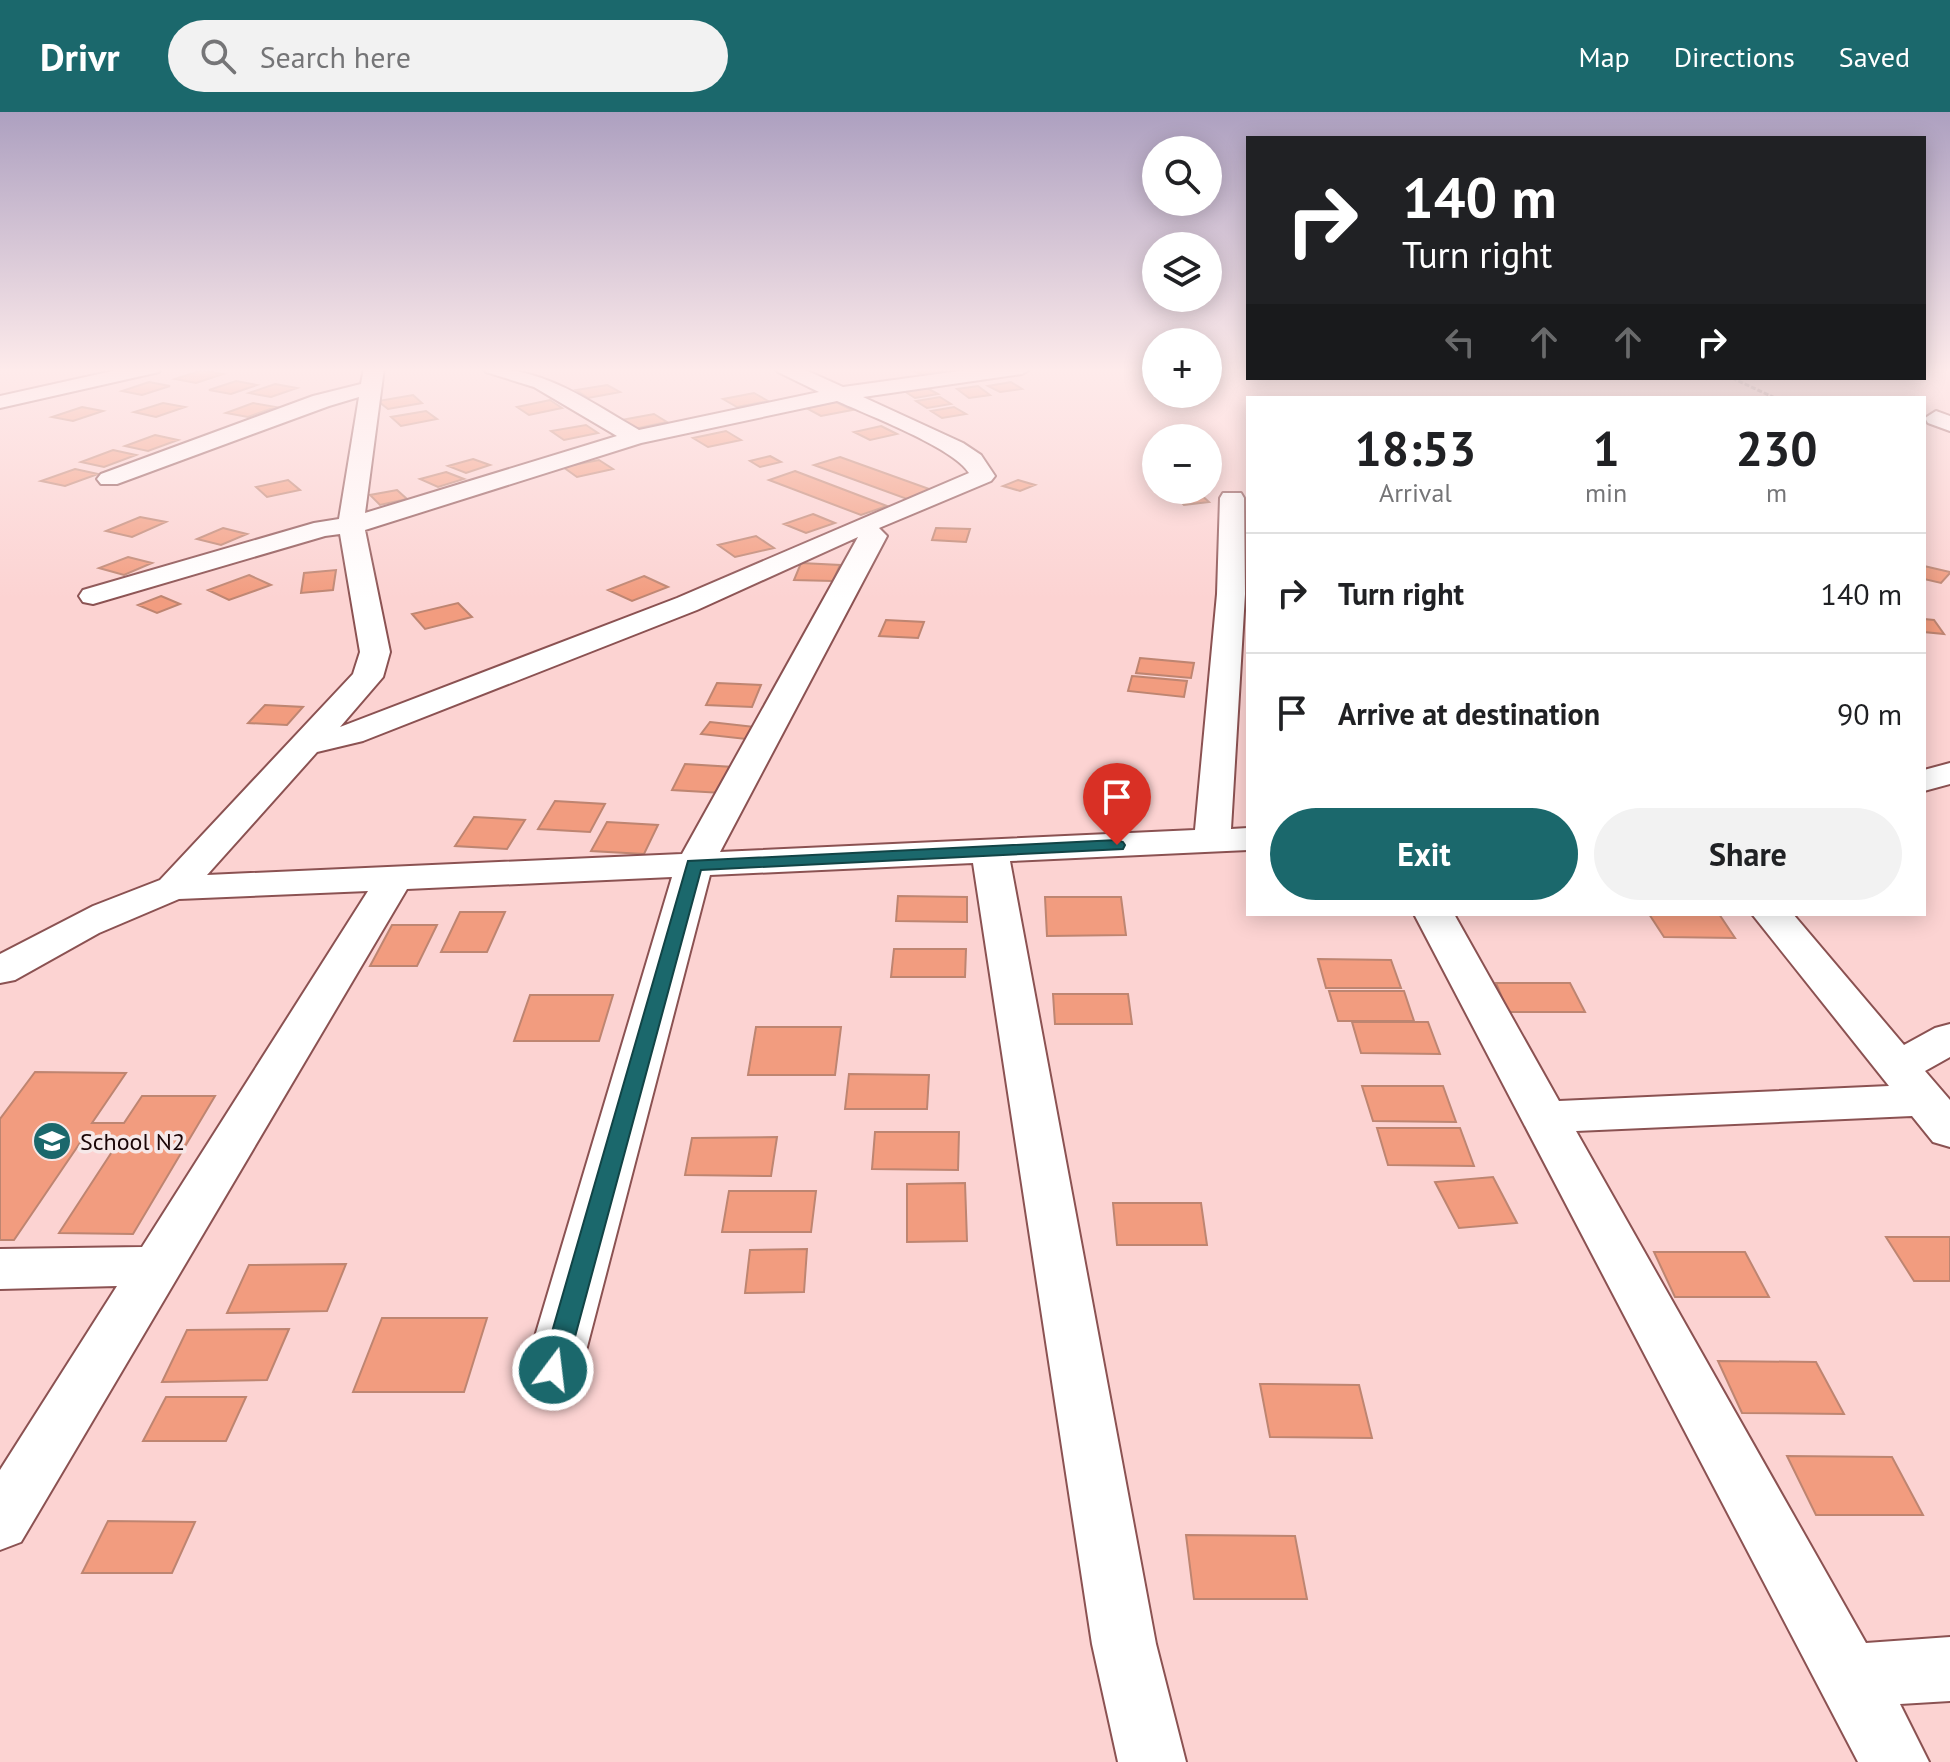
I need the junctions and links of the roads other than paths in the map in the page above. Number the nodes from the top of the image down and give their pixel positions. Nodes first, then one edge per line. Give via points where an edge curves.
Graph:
1 (201, 445) edge
2 (363, 445) edge
3 (610, 445) edge
4 (949, 445) edge
5 (109, 479) dead end
6 (1232, 498) dead end
7 (351, 526) junction
8 (859, 527) junction
9 (93, 596) dead end
10 (306, 745) junction
11 (1246, 839) edge
12 (1212, 841) junction
13 (990, 851) junction
14 (694, 865) junction
15 (396, 876) junction
16 (174, 888) junction
17 (1435, 916) edge
18 (1774, 916) edge
19 (0, 971) edge
20 (1950, 1038) edge
21 (1924, 1100) edge
22 (1545, 1117) junction
23 (158, 1266) junction
24 (0, 1269) edge
25 (553, 1370) dead end
26 (0, 1523) edge
27 (1950, 1669) edge
28 (1849, 1676) junction
29 (1152, 1762) edge
30 (1895, 1762) edge

1 - 5 street
2 - 7 street
3 - 7 street
4 - 8 street via 973,460 983,476
6 - 12 street via 1231,594
7 - 9 street via 323,528
7 - 10 street via 375,652 368,677
8 - 10 street via 687,604 351,734
8 - 14 street via 874,536
10 - 16 street
11 - 12 street
12 - 13 street
13 - 14 street
13 - 29 street via 1124,1644
14 - 15 street
14 - 25 street
15 - 16 street
15 - 23 street
16 - 19 street via 132,901
17 - 22 street
18 - 21 street
20 - 21 street
21 - 22 street
22 - 28 street
23 - 24 street
23 - 26 street
27 - 28 street
28 - 30 street

